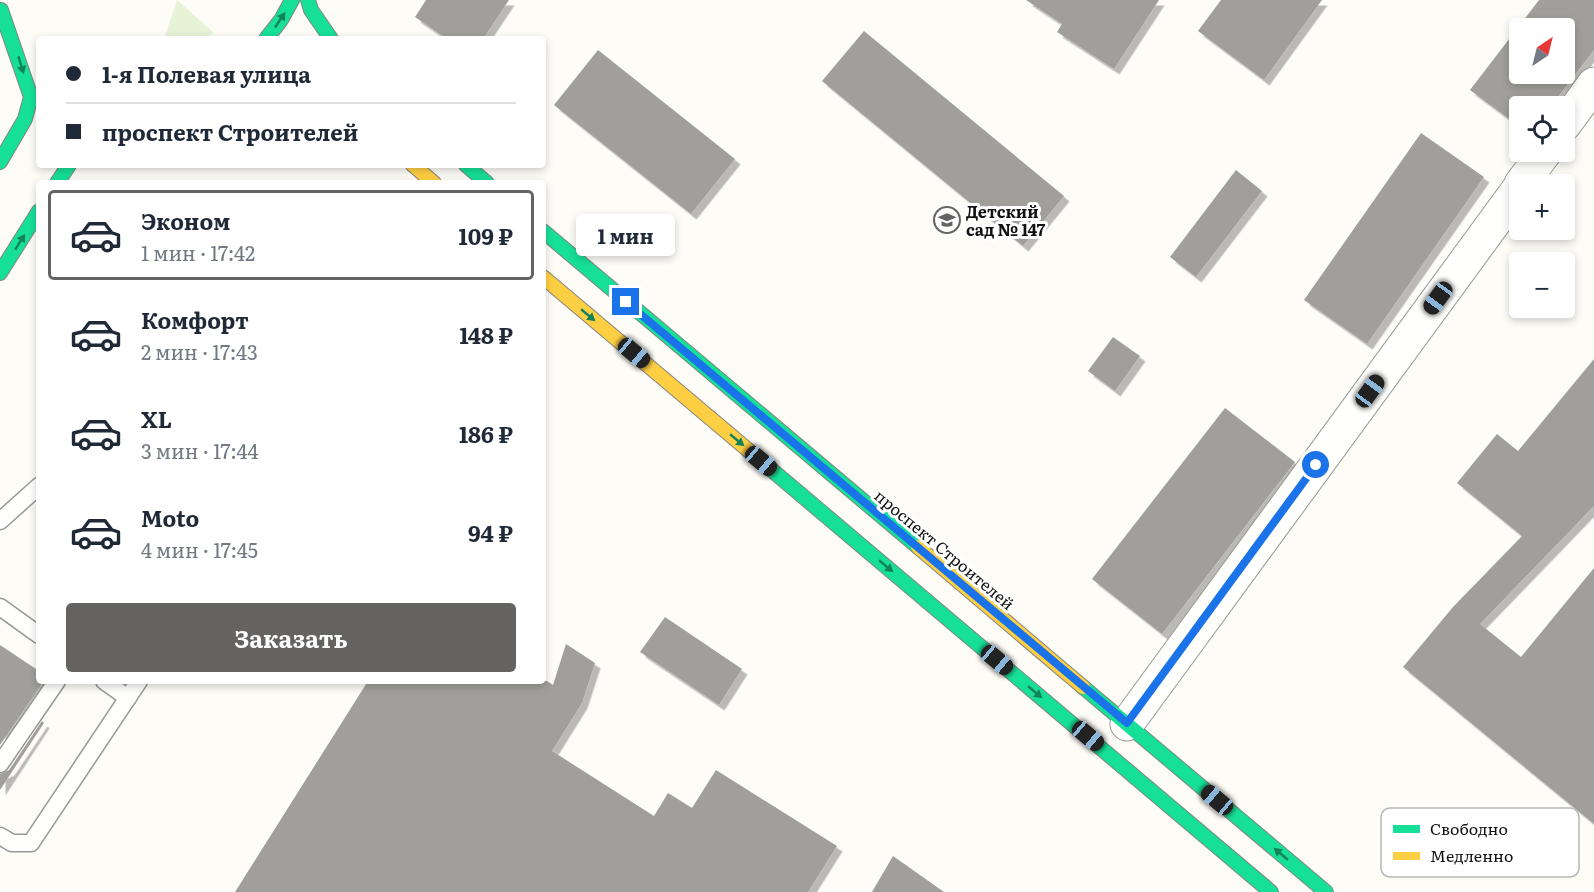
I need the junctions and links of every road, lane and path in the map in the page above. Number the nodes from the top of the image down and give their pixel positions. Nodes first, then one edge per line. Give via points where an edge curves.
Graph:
1 (292, 0) edge
2 (308, 0) edge
3 (1, 8) edge
4 (268, 36) edge
5 (330, 36) edge
6 (27, 40) dead end
7 (1594, 84) edge
8 (1575, 110) edge
9 (0, 162) edge
10 (416, 168) edge
11 (470, 168) edge
12 (430, 180) edge
13 (484, 180) edge
14 (1509, 201) edge
15 (36, 216) edge
16 (546, 234) edge
17 (0, 273) edge
18 (546, 279) edge
19 (36, 489) edge
20 (0, 521) edge
21 (0, 607) edge
22 (36, 633) edge
23 (55, 684) edge
24 (108, 684) edge
25 (137, 684) edge
26 (128, 698) junction
27 (1116, 738) junction
28 (0, 764) edge
29 (0, 836) edge
30 (1271, 892) edge
31 (1326, 892) edge

4 -> 1 main road
2 - 5 main road
3 - 6 main road
3 -> 9 main road via 31,97 25,119
7 - 8 street
10 - 12 main road
11 - 13 main road
14 - 27 street
17 -> 15 main road
16 - 27 main road, проспект Строителей
18 -> 27 main road, проспект Строителей
19 - 20 lane
21 - 22 lane
23 - 28 lane
24 - 26 lane
25 - 26 lane
26 - 29 lane via 31,843 12,843
27 - 30 main road, проспект Строителей
31 -> 27 main road, проспект Строителей

